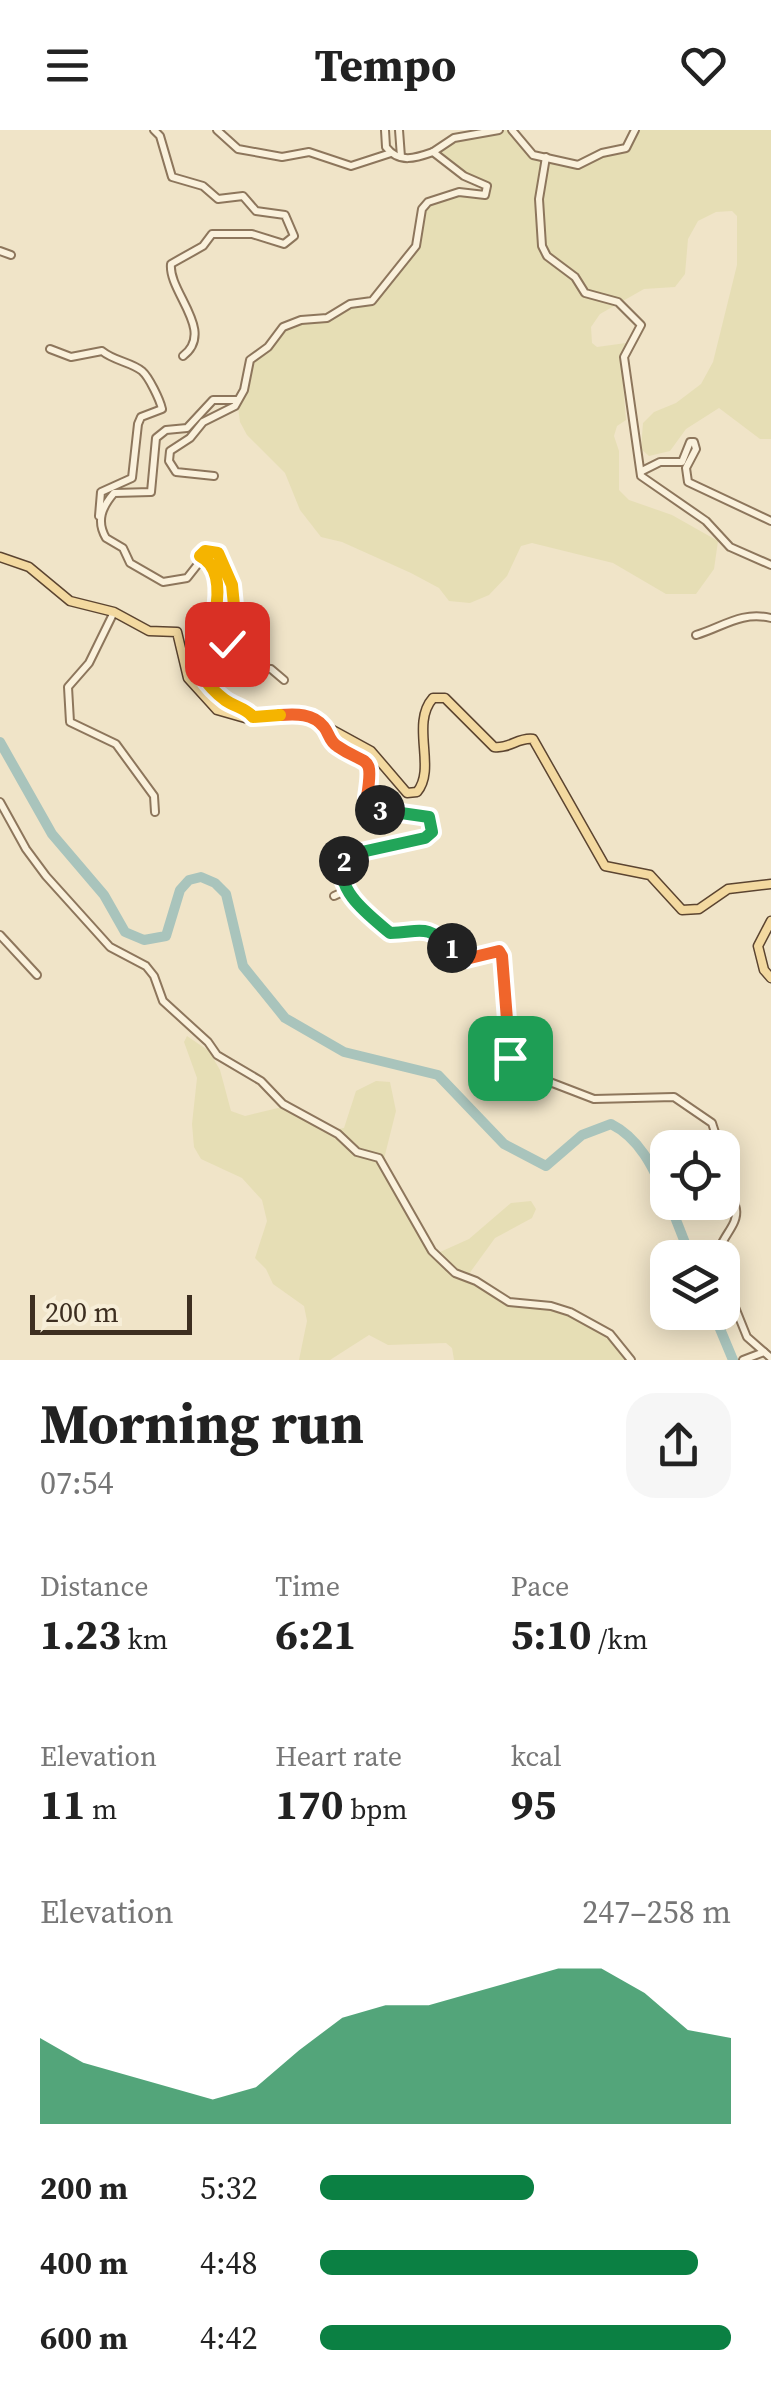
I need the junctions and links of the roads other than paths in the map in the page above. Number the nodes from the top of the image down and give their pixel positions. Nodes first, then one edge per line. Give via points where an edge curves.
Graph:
1 (154, 130) edge
2 (216, 130) edge
3 (385, 130) edge
4 (399, 130) edge
5 (499, 130) edge
6 (512, 130) edge
7 (635, 130) edge
8 (433, 152) junction
9 (391, 153) junction
10 (546, 157) junction
11 (402, 158) junction
12 (0, 251) edge
13 (11, 255) dead end
14 (50, 348) dead end
15 (183, 356) dead end
16 (237, 400) junction
17 (641, 472) junction
18 (214, 476) dead end
19 (771, 521) edge
20 (100, 522) junction
21 (0, 557) edge
22 (202, 559) junction
23 (771, 565) edge
24 (114, 612) junction
25 (771, 618) edge
26 (696, 635) dead end
27 (284, 680) dead end
28 (253, 717) junction
29 (324, 727) junction
30 (0, 802) edge
31 (155, 812) dead end
32 (771, 884) edge
33 (347, 890) junction
34 (334, 896) dead end
35 (771, 921) edge
36 (0, 935) edge
37 (37, 974) dead end
38 (771, 978) edge
39 (714, 1130) edge
40 (740, 1317) edge
41 (764, 1352) junction
42 (771, 1358) edge
43 (631, 1360) edge
44 (744, 1360) edge

1 - 15 street via 172,177 203,186 218,199 243,196 256,211 286,215 294,236 284,244 252,234 212,234 171,264 191,314 193,342
2 - 9 street via 238,149 282,157 310,152 351,166
3 - 9 street
4 - 11 street
5 - 8 street via 454,138
6 - 10 street via 533,155
7 - 10 street via 626,148 590,162
8 - 11 street
8 - 16 street via 488,192 428,202 416,246 372,301 283,327 250,360
9 - 11 street
10 - 17 street via 538,199 547,256 586,293 618,302 641,325 624,357
12 - 13 street
14 - 20 street via 71,357 102,352 142,371 161,402 162,409 138,424 132,478 101,492
16 - 18 street via 230,412 203,422 170,451 176,472
16 - 20 street via 213,400 188,428 160,433 151,492 114,493
17 - 19 street via 660,462 682,462 694,442 688,482
17 - 23 street via 706,520 730,547
20 - 22 street via 130,563 163,582 187,578
21 - 24 main road via 28,567 70,601
22 - 27 street via 205,551 218,553 232,585 236,626 227,636 229,648 245,667 271,669
22 - 28 street via 213,564 218,595 197,664 212,690
24 - 28 main road via 149,631 177,632 194,686 226,715
24 - 31 street via 89,663 68,687 70,722 116,744 154,796
25 - 26 street via 724,620
28 - 29 main road via 298,714
29 - 32 main road via 371,751 403,791 417,792 424,782 426,707 444,698 488,744 508,747 527,738 538,743 597,857 611,868 650,875 682,910 699,908 728,889
29 - 33 street via 339,748 366,762 372,806 429,817 434,824 425,838 347,858 340,874
30 - 43 street via 46,876 110,947 146,966 163,1001 217,1055 357,1152 379,1158 432,1251 455,1273 508,1302 570,1312 610,1334
33 - 34 street
33 - 39 street via 390,933 428,930 466,959 499,951 506,1038 516,1069 594,1099 674,1096
35 - 38 main road via 758,946
36 - 37 street
40 - 41 street
41 - 42 street
41 - 44 street

